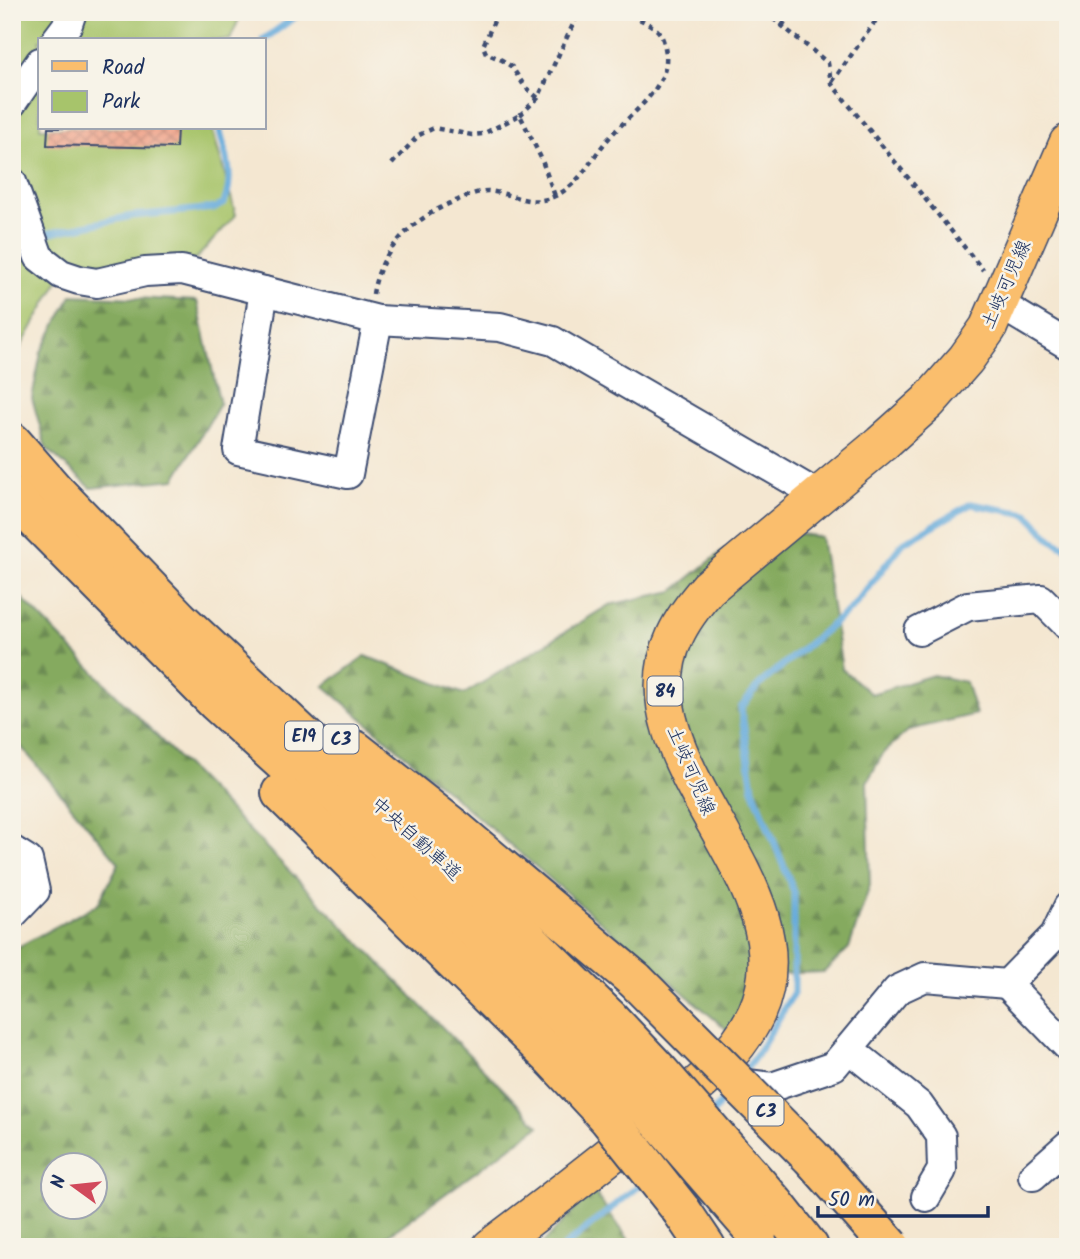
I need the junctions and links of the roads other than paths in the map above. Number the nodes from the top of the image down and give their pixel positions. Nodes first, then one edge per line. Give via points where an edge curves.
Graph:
1 (72, 12) edge
2 (58, 38) edge
3 (38, 65) edge
4 (12, 103) edge
5 (1068, 143) edge
6 (12, 182) edge
7 (264, 291) junction
8 (1000, 296) junction
9 (373, 320) junction
10 (1068, 345) edge
11 (12, 442) edge
12 (818, 495) junction
13 (32, 500) edge
14 (1068, 626) edge
15 (919, 631) dead end
16 (12, 850) edge
17 (1068, 907) edge
18 (12, 915) edge
19 (1006, 984) junction
20 (580, 1038) junction
21 (1068, 1047) edge
22 (849, 1049) junction
23 (706, 1078) junction
24 (1068, 1145) edge
25 (1032, 1176) dead end
26 (926, 1197) dead end
27 (767, 1228) edge
28 (491, 1247) edge
29 (706, 1247) edge
30 (809, 1247) edge
31 (891, 1247) edge

1 - 2 street
3 - 4 street
5 - 8 main road, 土岐可児線 / 84
6 - 7 street via 39,257 61,274 97,283 145,272 182,270
7 - 9 street
7 - 9 street via 238,450 348,474
8 - 10 street
8 - 12 main road, 土岐可児線 / 84 via 988,328 928,402
9 - 12 street via 500,327 553,341
11 - 13 highway, 中央自動車道 / E19
12 - 23 main road, 土岐可児線 / 84 via 708,588 688,613 667,659 666,707 676,742 745,879 767,942 766,977 757,1012 741,1040
13 - 20 highway, 中央自動車道 / E19 via 216,702 490,950
13 - 31 highway, C3, bridge via 459,832 635,979 811,1157
14 - 15 street via 1041,599 968,606
16 - 18 street via 28,860 35,891
17 - 19 street via 1055,935
19 - 21 street
19 - 22 street via 925,977 897,990
20 - 27 highway, 中央自動車道 / E19, bridge
20 - 29 highway, bridge via 608,1118
22 - 23 street via 834,1066 772,1087
22 - 26 street via 919,1105 941,1136 942,1170
23 - 28 main road, 土岐可児線 / 84
24 - 25 street
27 - 30 highway, 中央自動車道 / E19

